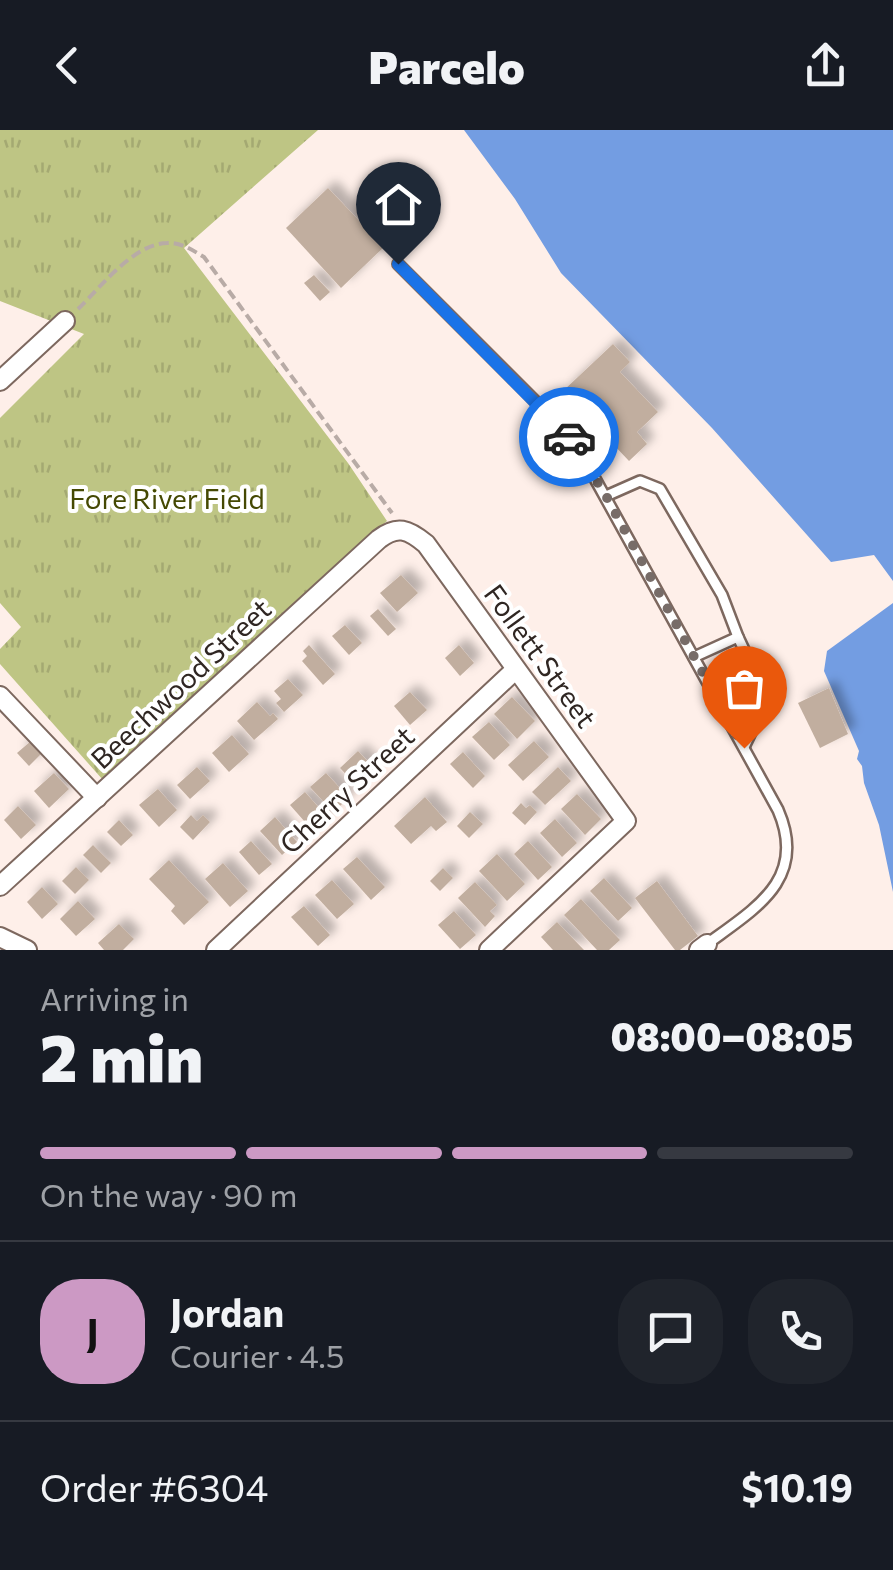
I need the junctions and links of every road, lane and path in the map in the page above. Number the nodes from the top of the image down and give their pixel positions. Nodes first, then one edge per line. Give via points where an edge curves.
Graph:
1 (398, 264) dead end
2 (65, 321) joint
3 (0, 381) edge
4 (598, 429) joint
5 (606, 496) junction
6 (403, 529) junction
7 (738, 637) junction
8 (694, 657) junction
9 (515, 670) junction
10 (0, 696) edge
11 (744, 748) junction
12 (98, 798) junction
13 (0, 886) edge
14 (0, 936) edge
15 (703, 947) edge
16 (27, 950) edge
17 (216, 950) edge
18 (489, 950) edge

1 - 5 lane via 558,424
2 - 3 street
2 - 6 path via 146,248 165,242 204,257
4 - 4 path via 586,440 582,436 590,428 578,411
5 - 7 lane via 640,481 660,490 722,595
5 - 8 lane
6 - 9 street, Follett Street via 426,544
6 - 12 street, Beechwood Street via 379,539
7 - 8 lane
7 - 11 lane via 768,699
8 - 11 lane
9 - 17 street, Cherry Street
9 - 18 street, Follett Street via 626,821
10 - 12 street
11 - 15 lane via 788,831 789,851 773,889 756,908
12 - 13 street, Beechwood Street
14 - 16 street

